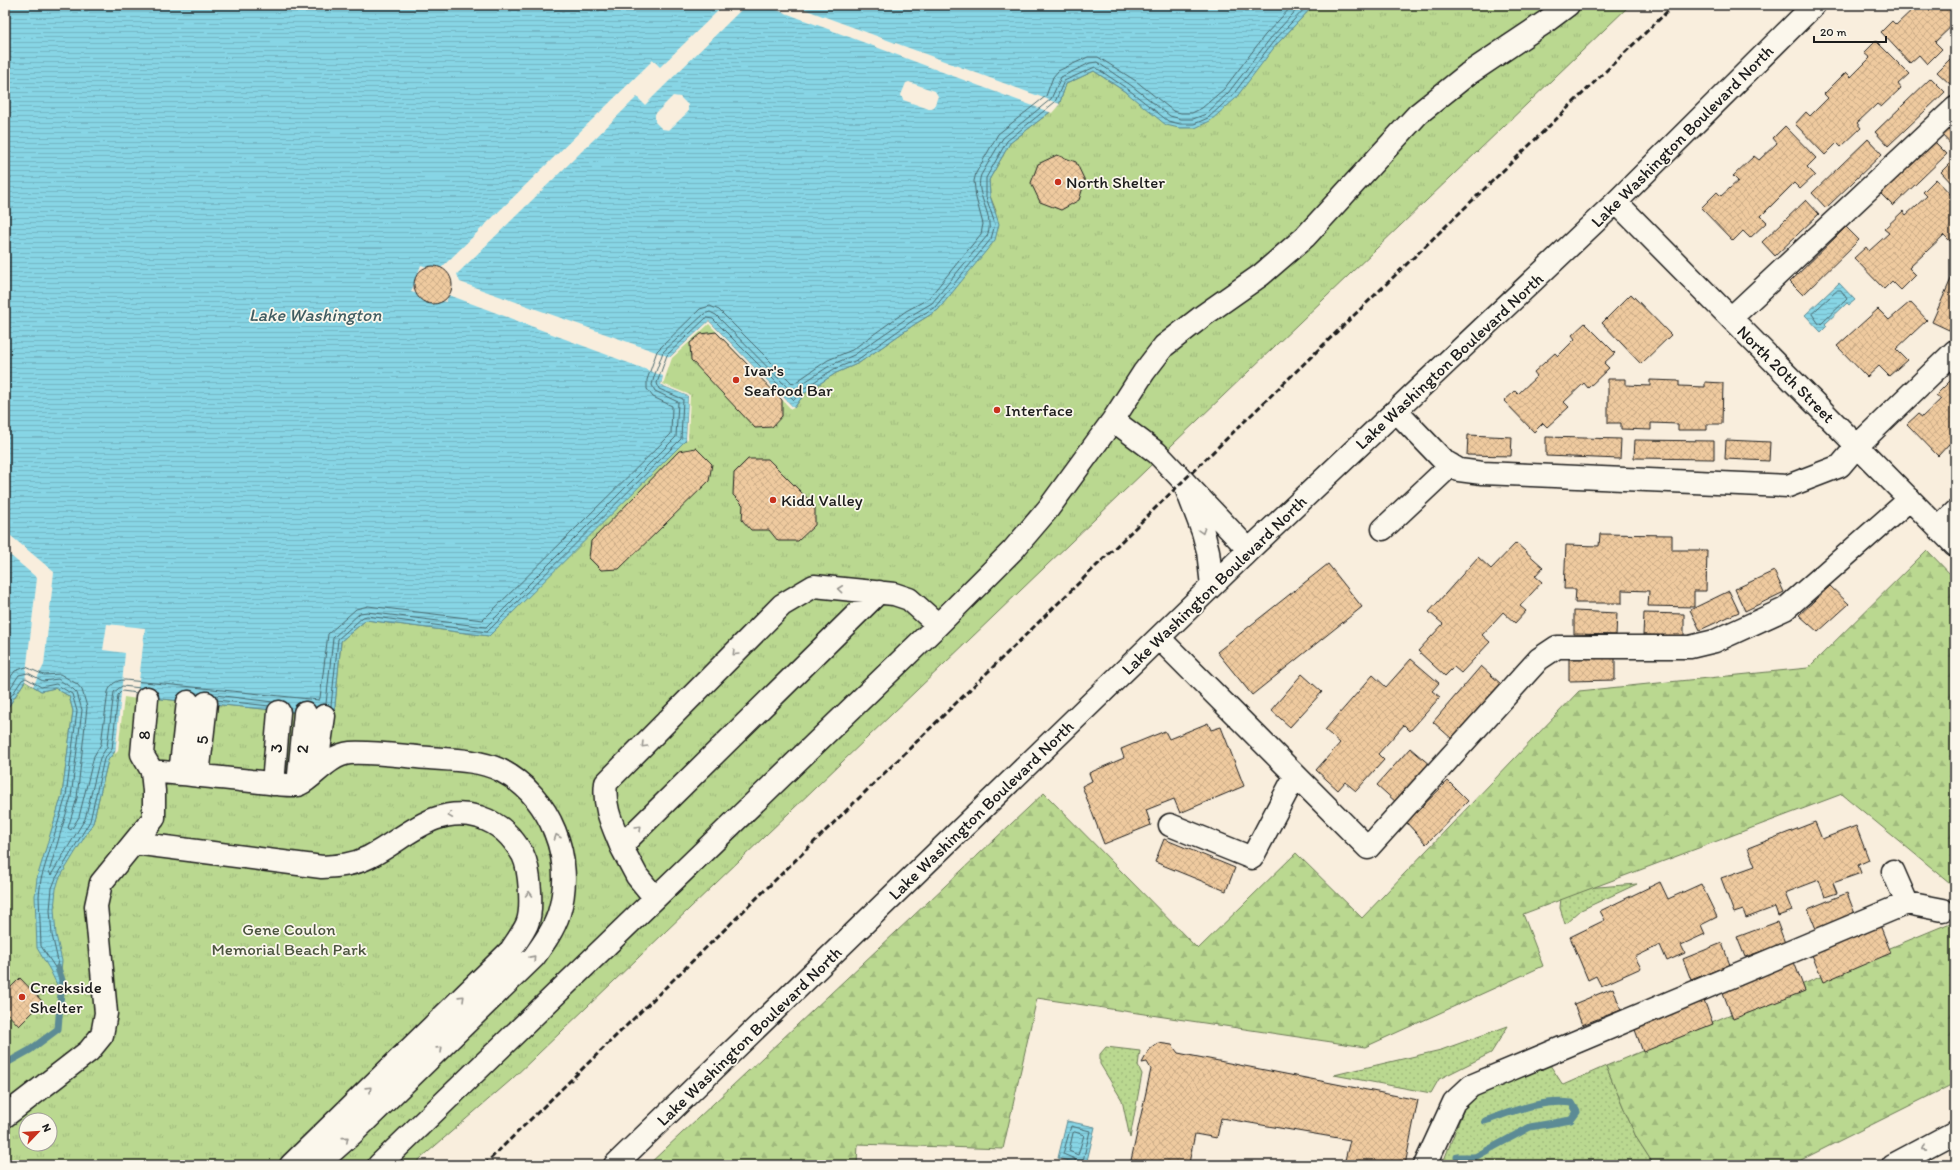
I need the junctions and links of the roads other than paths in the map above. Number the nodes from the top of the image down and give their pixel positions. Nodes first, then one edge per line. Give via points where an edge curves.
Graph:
1 (1568, 5) edge
2 (1814, 5) edge
3 (1955, 108) edge
4 (1616, 202) junction
5 (1731, 318) junction
6 (1955, 351) edge
7 (1396, 411) junction
8 (1113, 420) junction
9 (1857, 446) junction
10 (1451, 465) junction
11 (1183, 481) junction
12 (1910, 499) junction
13 (1955, 512) edge
14 (1939, 528) junction
15 (1383, 529) dead end
16 (1955, 545) edge
17 (1249, 550) junction
18 (1212, 586) junction
19 (879, 592) junction
20 (938, 625) junction
21 (1158, 638) junction
22 (152, 698) dead end
23 (197, 703) dead end
24 (272, 711) dead end
25 (152, 771) junction
26 (316, 771) junction
27 (189, 775) junction
28 (1295, 776) junction
29 (265, 783) junction
30 (298, 785) junction
31 (1170, 825) dead end
32 (134, 843) junction
33 (621, 846) junction
34 (1893, 871) dead end
35 (655, 898) junction
36 (1907, 903) junction
37 (1943, 910) dead end
38 (5, 1116) edge
39 (1955, 1132) edge
40 (291, 1165) edge
41 (317, 1165) edge
42 (379, 1165) edge
43 (615, 1165) edge
44 (1425, 1165) edge
45 (1893, 1165) edge

1 - 8 main road via 1468,74 1418,114 1305,237 1261,275 1164,346
2 - 4 main road, Lake Washington Boulevard North
3 - 5 main road
4 - 5 main road, North 20th Street
4 - 7 main road, Lake Washington Boulevard North
5 - 9 main road, North 20th Street
6 - 9 main road
7 - 10 main road via 1444,461
7 - 17 main road, Lake Washington Boulevard North
8 - 11 main road via 1157,453
8 - 20 main road via 1048,509 1013,550
9 - 10 main road via 1840,466 1788,486 1482,473 1459,470
9 - 12 main road, North 20th Street
10 - 15 main road
11 - 17 main road
11 -> 18 main road via 1203,532
12 - 14 main road, North 20th Street
12 - 28 main road via 1785,609 1715,641 1683,647 1557,647 1539,659 1368,848
13 - 14 main road
14 - 16 main road, North 20th Street
17 - 18 main road, Lake Washington Boulevard North
18 - 21 main road, Lake Washington Boulevard North
19 - 20 main road via 909,599
33 -> 19 main road
19 -> 33 main road via 814,586 782,605 606,783 607,814
20 - 35 main road
21 - 28 main road
21 - 43 main road, Lake Washington Boulevard North
22 - 25 main road
23 - 27 main road, 5
24 - 29 main road, 3
25 - 27 main road
25 - 32 main road via 154,818
26 - 30 main road
26 - 30 main road, 2 via 315,715
41 -> 26 main road via 534,957 550,934 559,914 564,883 559,842 542,808 525,788 500,770 479,762 349,753 336,756
27 - 29 main road
28 - 31 main road via 1252,858
29 - 30 main road
32 - 38 main road via 101,883 96,906 106,1012 102,1035 89,1051
40 -> 32 main road via 512,950 527,923 530,893 527,862 515,841 493,822 465,813 445,815 419,826 368,857 345,866 322,867
33 - 35 main road via 637,876
34 - 36 main road
35 - 42 main road
36 - 37 main road
36 - 44 main road via 1471,1086 1454,1102
39 -> 45 main road

